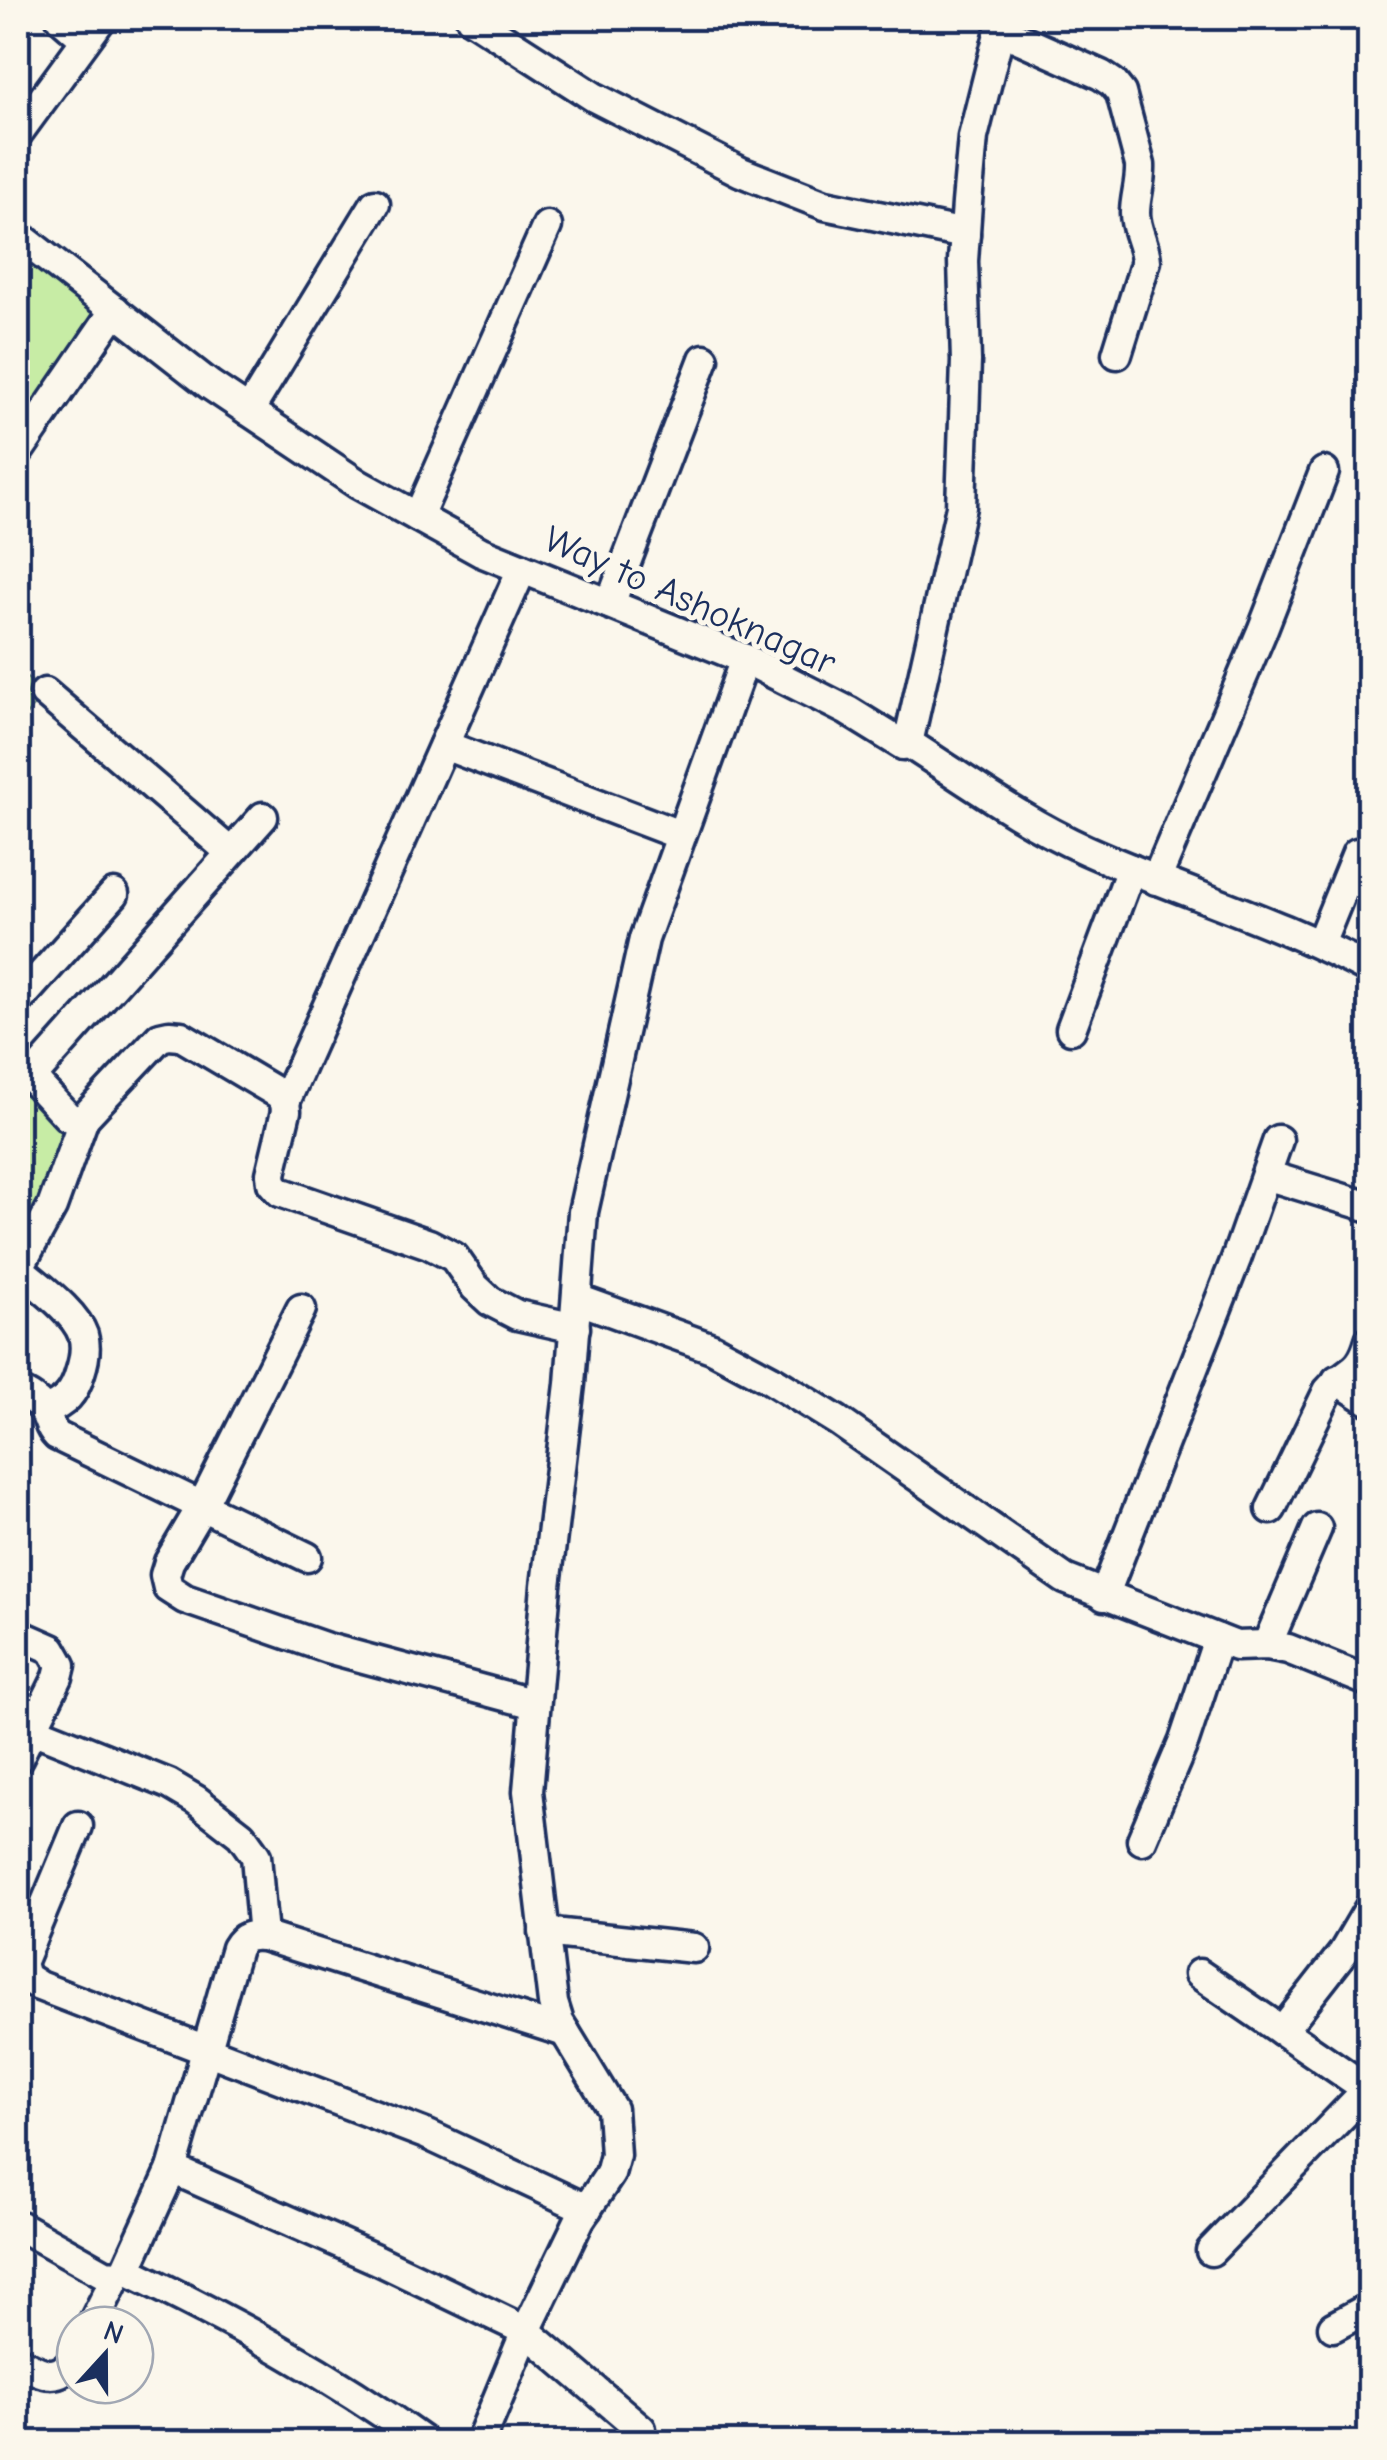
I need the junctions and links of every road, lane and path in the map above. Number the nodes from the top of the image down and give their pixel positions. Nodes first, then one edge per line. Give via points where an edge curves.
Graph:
1 (61, 18) edge
2 (470, 18) edge
3 (1001, 24) edge
4 (94, 28) edge
5 (18, 132) edge
6 (375, 204) dead end
7 (546, 226) dead end
8 (965, 234) junction
9 (18, 235) edge
10 (115, 310) junction
11 (1117, 354) dead end
12 (704, 359) dead end
13 (249, 411) junction
14 (18, 452) edge
15 (1324, 472) dead end
16 (418, 517) junction
17 (522, 569) junction
18 (610, 604) junction
19 (744, 660) junction
20 (45, 693) dead end
21 (908, 743) junction
22 (444, 744) junction
23 (263, 817) dead end
24 (680, 836) junction
25 (230, 852) junction
26 (1357, 853) dead end
27 (1143, 874) junction
28 (114, 894) dead end
29 (1320, 944) junction
30 (1370, 970) edge
31 (18, 1001) edge
32 (1071, 1029) dead end
33 (24, 1070) edge
34 (285, 1102) junction
35 (84, 1118) junction
36 (1278, 1140) dead end
37 (1266, 1174) junction
38 (1370, 1207) edge
39 (18, 1269) edge
40 (577, 1299) junction
41 (300, 1309) dead end
42 (575, 1328) junction
43 (1370, 1340) edge
44 (1337, 1380) junction
45 (18, 1391) edge
46 (1370, 1401) edge
47 (45, 1411) junction
48 (202, 1506) junction
49 (1271, 1509) dead end
50 (1317, 1528) dead end
51 (308, 1557) dead end
52 (1104, 1596) junction
53 (18, 1634) edge
54 (1218, 1639) junction
55 (1267, 1645) junction
56 (1370, 1682) edge
57 (535, 1704) junction
58 (32, 1729) junction
59 (18, 1758) edge
60 (78, 1826) dead end
61 (1142, 1840) dead end
62 (1370, 1907) edge
63 (544, 1932) junction
64 (263, 1936) junction
65 (22, 1947) edge
66 (694, 1948) dead end
67 (1198, 1974) dead end
68 (565, 2032) junction
69 (1282, 2032) junction
70 (206, 2049) junction
71 (1368, 2090) edge
72 (172, 2169) junction
73 (587, 2209) junction
74 (18, 2225) edge
75 (1211, 2251) dead end
76 (121, 2273) junction
77 (103, 2305) edge
78 (1370, 2306) edge
79 (1334, 2327) dead end
80 (526, 2331) junction
81 (18, 2361) edge
82 (55, 2374) edge
83 (642, 2429) dead end
84 (424, 2442) edge
85 (480, 2442) edge

1 - 4 street
2 - 8 street via 594,97 740,172 826,205
3 - 8 street via 973,137
3 - 11 street via 1102,75 1121,93 1140,165 1135,212 1146,261
4 - 5 street
6 - 13 street
7 - 16 street
8 - 21 street via 961,507
9 - 10 street, Way to Ashoknagar
10 - 13 street, Way to Ashoknagar
10 - 14 street
12 - 18 street
13 - 16 street, Way to Ashoknagar
15 - 27 street via 1262,631
16 - 17 street, Way to Ashoknagar
17 - 18 street, Way to Ashoknagar
17 - 22 street
18 - 19 street, Way to Ashoknagar
19 - 21 street, Way to Ashoknagar
19 - 24 street
20 - 25 street
21 - 27 street, Way to Ashoknagar via 1030,821
22 - 24 street
22 - 34 street
23 - 25 street
24 - 40 street via 644,939 591,1169
25 - 33 street
26 - 29 street
27 - 29 street, Way to Ashoknagar
27 - 32 street
28 - 31 street
29 - 30 street, Way to Ashoknagar
33 - 35 street via 67,1116
34 - 35 street via 181,1036 169,1035
34 - 42 street via 271,1174 280,1192 429,1244 454,1257 490,1301 517,1315
35 - 39 street via 57,1196
36 - 37 street
37 - 38 street
37 - 52 street
39 - 47 street via 83,1334 85,1356 75,1390
40 - 42 street
40 - 52 street via 712,1348 770,1378 1064,1579
41 - 48 street
42 - 57 street
43 - 44 street via 1359,1367
44 - 46 street
44 - 49 street
45 - 47 street
47 - 48 street via 58,1436
48 - 51 street
48 - 57 street via 164,1575 168,1588 185,1599 327,1648
50 - 55 street
52 - 54 street
53 - 58 street via 52,1649 61,1666
54 - 55 street
54 - 61 street
55 - 56 street
57 - 63 street via 528,1791
58 - 59 street
58 - 64 street via 169,1784 241,1835 256,1856
60 - 65 street
62 - 69 street
63 - 66 street
63 - 68 street via 553,2002
64 - 68 street
64 - 70 street via 250,1935 236,1948
65 - 70 street via 26,1977 39,1986
67 - 69 street
68 - 73 street via 612,2110 615,2155
69 - 71 street
70 - 72 street
70 - 73 street via 428,2134
71 - 75 street
72 - 76 street
72 - 80 street
73 - 80 street
74 - 76 street via 106,2274
76 - 77 street
76 - 84 street via 303,2361
78 - 79 street
80 - 83 street
80 - 85 street
81 - 82 street

